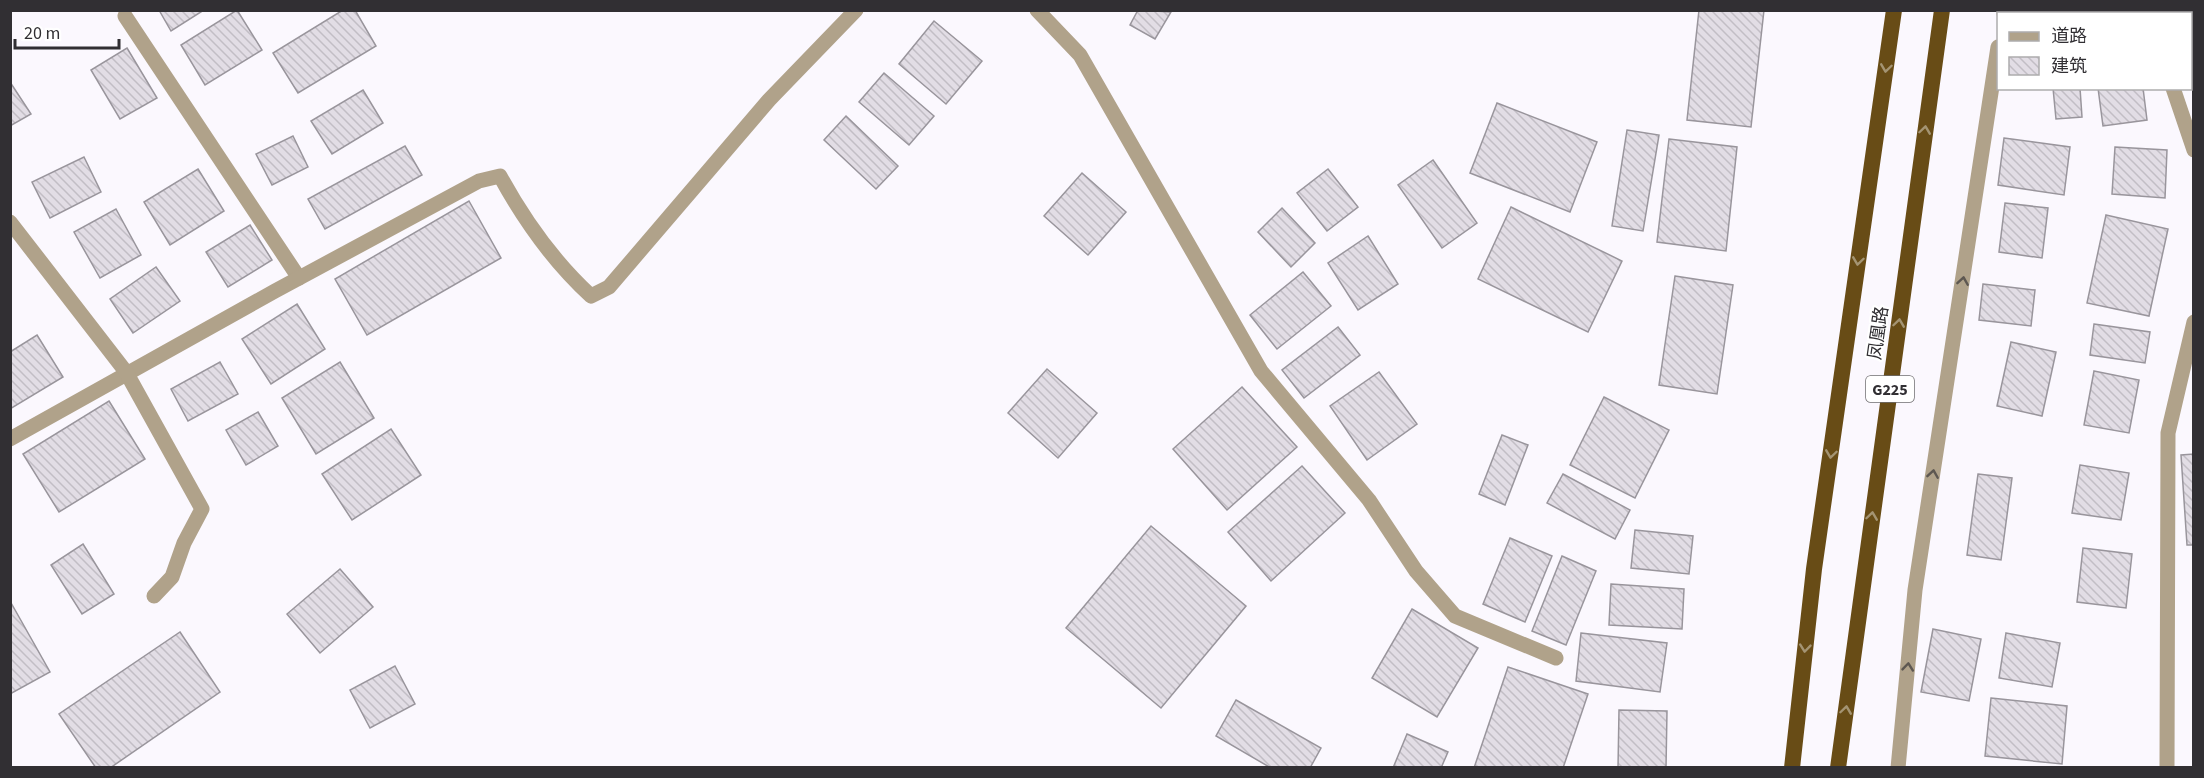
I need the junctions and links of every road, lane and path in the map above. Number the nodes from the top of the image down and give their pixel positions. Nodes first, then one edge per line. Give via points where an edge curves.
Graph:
1 (856, 10) edge
2 (1037, 10) edge
3 (1894, 10) edge
4 (1942, 10) edge
5 (125, 16) dead end
6 (1997, 54) edge
7 (2174, 90) edge
8 (2193, 150) edge
9 (10, 222) edge
10 (299, 278) junction
11 (2193, 322) edge
12 (126, 372) junction
13 (10, 439) edge
14 (154, 596) dead end
15 (1556, 658) dead end
16 (1792, 768) edge
17 (1838, 768) edge
18 (1898, 768) edge
19 (2167, 768) edge

1 - 10 street via 769,100 609,287 591,296 521,214 500,176 479,181
2 - 15 street via 1080,55 1261,371 1369,500 1416,571 1455,616
3 -> 16 highway, 凤凰路 / G225 via 1814,569
17 -> 4 highway, 凤凰路 / G225
5 - 10 street
18 -> 6 street via 1915,590
7 - 8 street
9 - 12 street
10 - 12 street
11 - 19 street via 2168,433
12 - 13 street
12 - 14 street via 202,509 172,577

